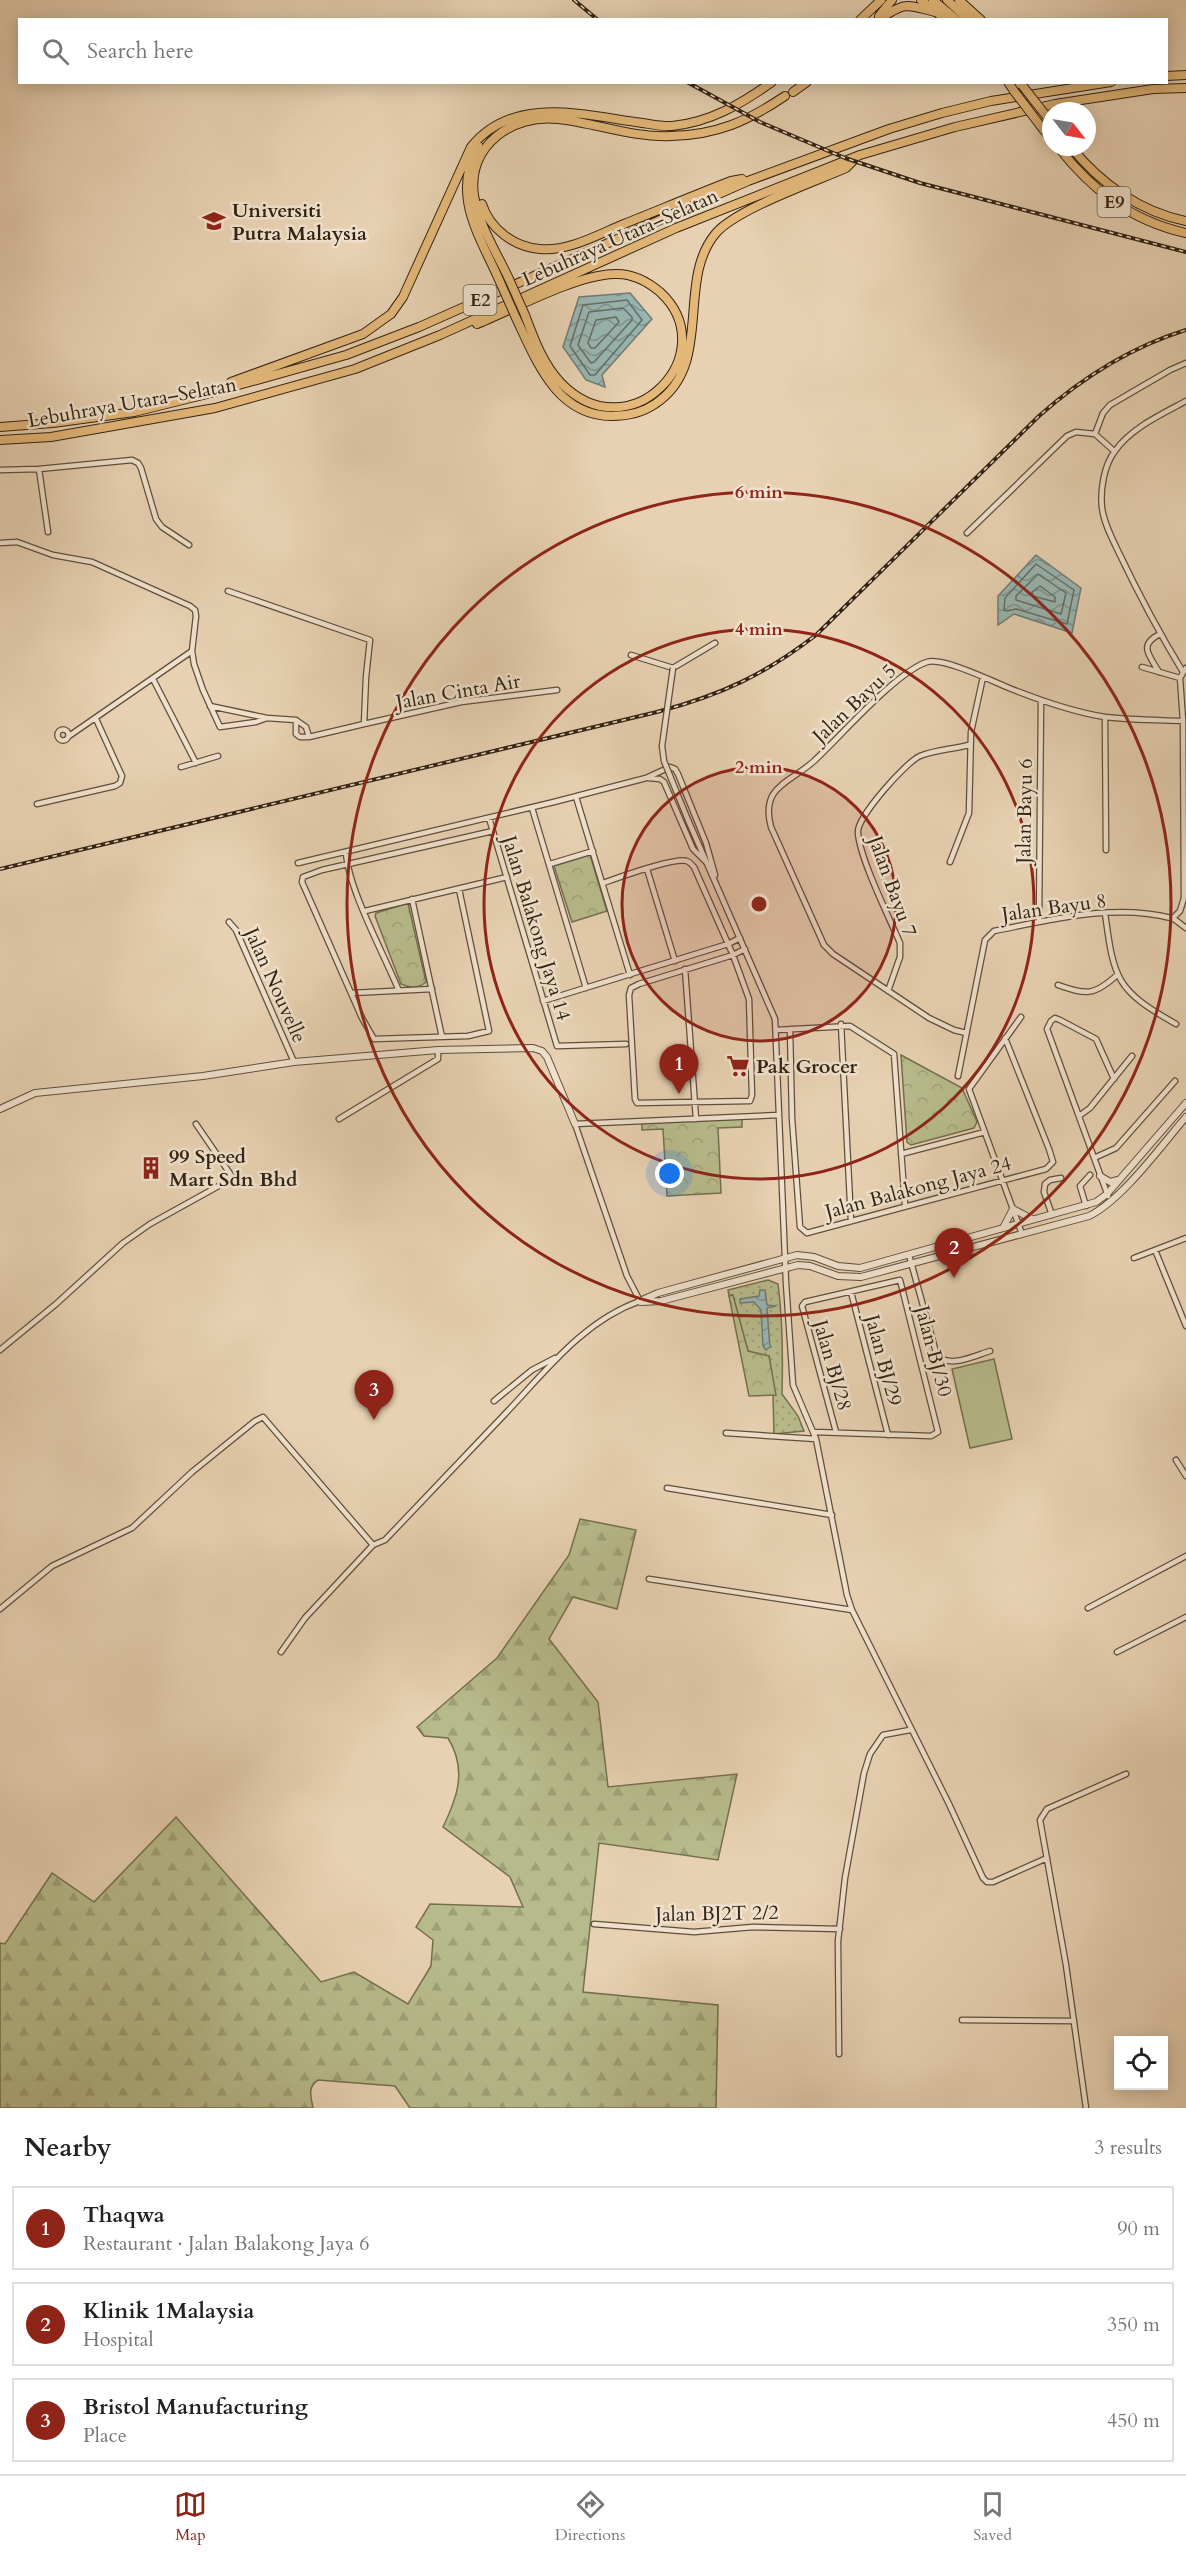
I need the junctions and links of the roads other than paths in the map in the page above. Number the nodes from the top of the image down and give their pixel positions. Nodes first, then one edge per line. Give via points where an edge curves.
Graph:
1 (873, 0) edge
2 (881, 0) edge
3 (892, 0) edge
4 (921, 0) edge
5 (933, 0) edge
6 (946, 0) edge
7 (963, 2) edge
8 (871, 10) junction
9 (943, 16) edge
10 (862, 18) edge
11 (878, 18) edge
12 (880, 18) edge
13 (955, 18) edge
14 (967, 18) edge
15 (979, 18) edge
16 (1186, 75) edge
17 (1168, 76) edge
18 (769, 84) edge
19 (804, 84) edge
20 (1009, 84) edge
21 (1021, 84) edge
22 (1098, 84) edge
23 (1186, 88) edge
24 (1042, 111) edge
25 (1042, 128) edge
26 (488, 130) junction
27 (860, 155) junction
28 (1065, 156) edge
29 (1080, 156) edge
30 (748, 181) junction
31 (474, 184) junction
32 (1186, 221) edge
33 (1186, 233) edge
34 (505, 281) junction
35 (520, 317) junction
36 (440, 335) junction
37 (1186, 363) edge
38 (203, 395) junction
39 (1186, 401) edge
40 (0, 427) edge
41 (1095, 434) junction
42 (0, 440) edge
43 (1114, 451) junction
44 (39, 469) junction
45 (0, 470) edge
46 (48, 532) dead end
47 (967, 533) dead end
48 (0, 543) edge
49 (189, 545) dead end
50 (228, 591) dead end
51 (1160, 634) junction
52 (715, 644) dead end
53 (192, 651) junction
54 (631, 655) dead end
55 (1142, 667) dead end
56 (673, 668) junction
57 (1184, 670) edge
58 (1159, 672) junction
59 (983, 677) junction
60 (1180, 678) junction
61 (153, 679) junction
62 (557, 690) dead end
63 (1041, 700) junction
64 (210, 706) junction
65 (1184, 710) edge
66 (1105, 717) junction
67 (267, 718) junction
68 (96, 719) junction
69 (296, 720) junction
70 (1183, 721) junction
71 (364, 724) junction
72 (69, 736) dead end
73 (309, 737) junction
74 (1185, 743) edge
75 (969, 745) junction
76 (218, 756) dead end
77 (196, 763) junction
78 (181, 767) dead end
79 (1185, 774) edge
80 (646, 778) junction
81 (576, 797) junction
82 (37, 804) dead end
83 (1185, 805) edge
84 (532, 808) junction
85 (489, 818) junction
86 (493, 831) junction
87 (1185, 837) edge
88 (1106, 850) dead end
89 (593, 851) junction
90 (346, 852) junction
91 (950, 862) dead end
92 (298, 863) dead end
93 (708, 863) junction
94 (550, 864) junction
95 (347, 865) junction
96 (647, 869) junction
97 (1185, 870) edge
98 (507, 878) junction
99 (716, 881) junction
100 (603, 883) junction
101 (459, 889) junction
102 (412, 899) junction
103 (1184, 904) edge
104 (365, 911) junction
105 (1105, 913) junction
106 (1173, 918) junction
107 (229, 922) dead end
108 (1039, 922) junction
109 (1186, 928) edge
110 (740, 938) junction
111 (728, 944) junction
112 (745, 949) junction
113 (733, 954) junction
114 (675, 961) junction
115 (686, 969) junction
116 (630, 975) junction
117 (1117, 975) junction
118 (1058, 985) dead end
119 (586, 988) junction
120 (432, 989) junction
121 (399, 991) junction
122 (888, 991) junction
123 (352, 993) junction
124 (543, 1001) junction
125 (1021, 1017) dead end
126 (841, 1024) junction
127 (1176, 1024) dead end
128 (790, 1029) junction
129 (776, 1030) junction
130 (966, 1033) junction
131 (442, 1037) junction
132 (1005, 1038) junction
133 (626, 1044) dead end
134 (438, 1050) junction
135 (1132, 1056) dead end
136 (294, 1062) junction
137 (958, 1076) dead end
138 (1114, 1079) junction
139 (1175, 1081) dead end
140 (694, 1103) junction
141 (1186, 1103) edge
142 (0, 1109) edge
143 (779, 1115) junction
144 (1079, 1116) junction
145 (1186, 1117) edge
146 (339, 1119) dead end
147 (696, 1119) junction
148 (196, 1124) dead end
149 (574, 1124) junction
150 (985, 1131) junction
151 (901, 1154) junction
152 (1094, 1158) junction
153 (1089, 1174) dead end
154 (1100, 1176) junction
155 (1061, 1178) dead end
156 (1002, 1179) junction
157 (1121, 1179) junction
158 (1107, 1194) junction
159 (1112, 1201) junction
160 (905, 1205) junction
161 (1086, 1206) junction
162 (1013, 1209) junction
163 (1052, 1215) junction
164 (1033, 1220) junction
165 (851, 1221) junction
166 (1018, 1224) junction
167 (1003, 1228) junction
168 (1022, 1234) junction
169 (1186, 1238) edge
170 (1155, 1250) junction
171 (909, 1255) junction
172 (786, 1257) junction
173 (1134, 1258) dead end
174 (912, 1265) junction
175 (786, 1267) junction
176 (851, 1293) junction
177 (640, 1302) junction
178 (1186, 1326) edge
179 (0, 1350) edge
180 (990, 1351) dead end
181 (557, 1358) junction
182 (494, 1401) dead end
183 (814, 1432) junction
184 (836, 1432) junction
185 (726, 1433) dead end
186 (888, 1435) junction
187 (816, 1439) junction
188 (1176, 1460) dead end
189 (1186, 1476) edge
190 (667, 1488) dead end
191 (832, 1515) junction
192 (373, 1545) junction
193 (1186, 1556) edge
194 (649, 1580) dead end
195 (1088, 1608) dead end
196 (0, 1609) edge
197 (852, 1610) junction
198 (1186, 1617) edge
199 (281, 1652) dead end
200 (1117, 1652) dead end
201 (910, 1730) junction
202 (1126, 1774) dead end
203 (1047, 1858) junction
204 (594, 1924) dead end
205 (840, 1929) junction
206 (962, 2020) dead end
207 (1074, 2021) junction
208 (839, 2054) dead end
209 (1086, 2108) edge

1 - 8 highway
2 - 8 highway
3 - 11 highway
4 - 9 highway
5 - 13 highway
6 - 14 highway
7 - 15 highway
8 - 10 highway
9 - 12 highway via 905,4
16 - 17 highway
18 - 26 highway via 743,103 708,120 670,126 547,111 513,117
19 - 31 highway via 752,118 709,132 669,136 556,119 519,123 490,142 478,163
20 - 25 highway, bridge
21 - 24 highway, bridge
22 - 30 highway, Lebuhraya Utara–Selatan / E2 via 942,113
23 - 27 highway, Lebuhraya Utara–Selatan / E2 via 1153,89 1055,104 955,126
26 - 34 highway via 471,159 465,185 472,216
26 - 38 highway via 460,166 403,297 391,314 363,334
27 - 35 highway via 846,168 733,218 715,234 702,256 682,374 663,399 636,414 595,414 572,403 549,382
27 - 36 highway, Lebuhraya Utara–Selatan / E2 via 676,228
28 - 33 highway, E9 via 1109,200 1137,217
29 - 32 highway, E9 via 1101,178 1134,202
30 - 31 highway via 731,181 567,246 539,249 517,243 498,231 486,216
30 - 38 highway, Lebuhraya Utara–Selatan / E2 via 419,327 346,355
31 - 34 highway via 479,212
34 - 35 highway, bridge
35 - 36 highway via 560,382 595,405 620,408 642,402 667,382 678,359 681,334 669,302 644,281 616,273 581,280 454,334
36 - 42 highway, Lebuhraya Utara–Selatan / E2 via 355,369 215,408 51,437
37 - 41 street via 1110,405
38 - 40 highway, Lebuhraya Utara–Selatan / E2 via 134,412
39 - 43 street via 1137,429
41 - 43 street
41 - 47 street via 1076,432 1067,436
43 - 51 street via 1102,488 1102,508
44 - 45 street
44 - 46 street
44 - 49 street via 132,460 138,463 156,519
48 - 53 street via 17,542 53,555 92,562 190,606 196,616
50 - 71 street via 370,640
51 - 57 street
51 - 58 street via 1147,644
52 - 56 street
53 - 61 street
53 - 64 street
54 - 56 street
55 - 58 street
56 - 93 street, bridge via 662,746 664,761
57 - 60 street
58 - 60 street
59 - 63 street, Jalan Bayu 5
59 - 75 street
59 - 122 street, Jalan Bayu 5 via 940,662 927,662 912,670 770,797 771,827 824,945
60 - 65 street
61 - 68 street
61 - 77 street
62 - 71 street, Jalan Cinta Air via 461,702
63 - 66 street, Jalan Bayu 5
63 - 108 street, Jalan Bayu 6
64 - 67 street
64 - 67 street via 221,728
65 - 70 street
66 - 70 street, Jalan Bayu 5
66 - 88 street
67 - 69 street
68 - 72 street
68 - 82 street via 122,776 120,783
69 - 73 street via 306,726
69 - 73 street via 297,734
70 - 74 street
71 - 73 street, Jalan Cinta Air
74 - 79 street
75 - 91 street via 969,813
75 - 122 street, Jalan Bayu 7 via 917,758 859,823 861,848 900,943 900,957
76 - 77 street
77 - 78 street
79 - 83 street
80 - 81 street
80 - 93 street via 664,782 693,849
80 - 99 street via 662,769 675,769
81 - 84 street
81 - 89 street
83 - 87 street
84 - 85 street
84 - 94 street
85 - 86 street, Jalan Balakong Jaya 14
85 - 90 street
86 - 95 street
86 - 98 street, Jalan Balakong Jaya 14
87 - 97 street
89 - 94 street
89 - 100 street
90 - 92 street
90 - 95 street
93 - 99 street
94 - 119 street
95 - 104 street
95 - 123 street via 307,874 302,882
96 - 100 street
96 - 111 street via 690,862
96 - 114 street
97 - 103 street
98 - 101 street
98 - 124 street, Jalan Balakong Jaya 14
99 - 110 street
100 - 116 street
101 - 102 street
101 - 131 street via 489,1031
102 - 104 street
102 - 120 street
103 - 106 street
104 - 121 street
105 - 106 street, Jalan Bayu 8
105 - 108 street, Jalan Bayu 8
105 - 117 street
106 - 109 street, Jalan Bayu 8
107 - 136 street, Jalan Nouvelle
108 - 130 street, Jalan Bayu 8 via 988,935
110 - 111 street
110 - 112 street
111 - 113 street
111 - 114 street
112 - 113 street
112 - 129 street
113 - 115 street
113 - 140 street via 750,1008 752,1099
114 - 116 street
115 - 140 street
115 - 140 street via 631,988 635,1099 638,1103
116 - 119 street
117 - 118 street via 1089,993
117 - 127 street via 1134,998
119 - 124 street
120 - 121 street
120 - 131 street
121 - 123 street
122 - 130 street, Jalan Bayu 5 via 944,1026
123 - 131 street via 371,1035 379,1040
124 - 133 street, Jalan Balakong Jaya 14 via 557,1046
125 - 132 street
126 - 128 street
126 - 151 street via 894,1053
126 - 165 street
128 - 129 street
128 - 165 street, Jalan Balakong Jaya 24 via 800,1227 807,1233
129 - 143 street
130 - 137 street
132 - 150 street via 969,1089
132 - 156 street, Jalan Balakong Jaya 24 via 1053,1162 1046,1169
134 - 136 street
134 - 146 street via 438,1059
134 - 149 street via 542,1051
135 - 138 street
136 - 142 street via 203,1076 35,1093
138 - 144 street
138 - 144 street via 1096,1039 1055,1018 1051,1021 1047,1029
139 - 152 street via 1116,1148
140 - 147 street
141 - 157 street
143 - 147 street
143 - 172 street
144 - 152 street
145 - 159 street
147 - 149 street
148 - 179 street via 233,1178 123,1243
149 - 177 street via 627,1276
150 - 151 street
150 - 156 street
151 - 160 street
152 - 154 street
153 - 161 street via 1080,1186
154 - 157 street via 1110,1182
154 - 158 street
155 - 163 street via 1045,1184
156 - 160 street, Jalan Balakong Jaya 24
156 - 162 street
157 - 158 street
158 - 159 street
158 - 161 street
159 - 168 street via 1089,1216
160 - 165 street, Jalan Balakong Jaya 24
161 - 163 street
162 - 164 street
162 - 166 street
162 - 167 street
163 - 164 street
164 - 166 street
166 - 167 street
166 - 168 street
167 - 171 street
168 - 174 street
169 - 170 street
170 - 173 street
170 - 178 street
171 - 172 street via 860,1268 838,1266 806,1255
171 - 174 street
172 - 175 street
172 - 177 street via 658,1293
174 - 175 street via 861,1278 838,1276 810,1266
174 - 180 street via 937,1356 953,1362
175 - 177 street via 661,1301
175 - 183 street via 794,1385
176 - 184 street, Jalan BJ/28 via 802,1306
176 - 186 street, Jalan BJ/29
176 - 186 street, Jalan BJ/30 via 900,1280 939,1429 932,1436
177 - 181 street via 602,1320
181 - 182 street via 532,1370
181 - 192 street via 385,1540
183 - 184 street
183 - 187 street
184 - 186 street
185 - 187 street
187 - 191 street
188 - 189 street
190 - 191 street
191 - 197 street
192 - 196 street via 263,1417 192,1472 132,1528 52,1566
192 - 199 street via 305,1618
193 - 195 street
194 - 197 street
197 - 201 street
198 - 200 street
201 - 203 street via 983,1878 993,1882
201 - 205 street via 883,1735 870,1754 852,1832
202 - 203 street via 1066,1799 1042,1814
203 - 207 street
204 - 205 street, Jalan BJ2T 2/2 via 694,1932 753,1927
205 - 208 street
206 - 207 street
207 - 209 street

